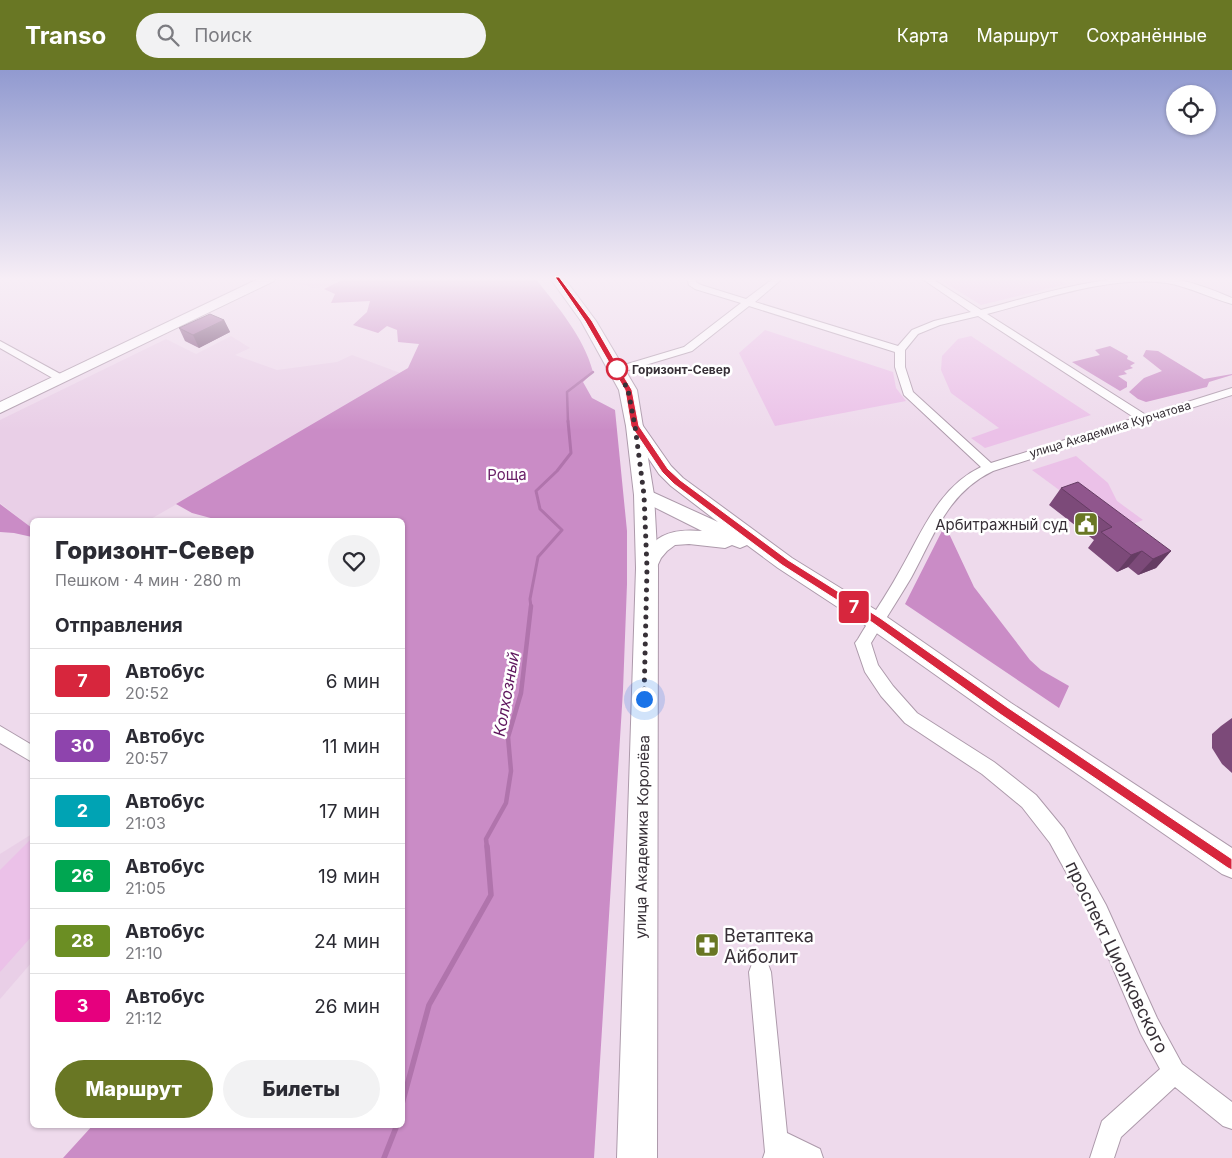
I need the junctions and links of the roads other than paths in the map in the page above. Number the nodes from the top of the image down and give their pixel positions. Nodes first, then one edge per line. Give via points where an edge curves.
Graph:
1 (163, 329) edge
2 (593, 329) edge
3 (714, 329) edge
4 (829, 329) edge
5 (922, 329) edge
6 (1006, 329) edge
7 (0, 344) edge
8 (900, 350) junction
9 (618, 370) junction
10 (60, 378) junction
11 (1232, 392) edge
12 (0, 408) edge
13 (1143, 418) junction
14 (635, 426) junction
15 (988, 468) junction
16 (643, 491) junction
17 (742, 536) junction
18 (647, 568) junction
19 (876, 620) junction
20 (0, 734) edge
21 (30, 753) edge
22 (1232, 864) edge
23 (760, 972) dead end
24 (1174, 1072) junction
25 (1232, 1117) edge
26 (776, 1149) edge
27 (637, 1158) edge
28 (811, 1158) edge
29 (1102, 1158) edge

1 - 10 main road
2 - 9 main road, улица Академика Королёва
3 - 9 street via 688,349
4 - 8 street
5 - 8 street via 915,332
6 - 13 street
7 - 10 street
8 - 15 street via 900,367 908,393
9 - 14 main road, улица Академика Королёва via 628,390
10 - 12 main road
11 - 13 street, улица Академика Курчатова
13 - 15 street, улица Академика Курчатова
14 - 16 main road, улица Академика Королёва
14 - 17 main road via 665,470
15 - 19 street, улица Академика Курчатова via 964,482 945,503
16 - 17 main road
16 - 18 main road, улица Академика Королёва
17 - 18 main road via 671,539 660,544 651,554
17 - 19 main road
18 - 27 main road, улица Академика Королёва
19 - 22 main road
19 - 24 street, проспект Циолковского via 863,643 871,667 887,691 912,718 988,768 1029,801 1057,836 1099,912 1149,1026
20 - 21 street
23 - 26 street
24 - 25 street, проспект Циолковского
24 - 29 street via 1111,1130
26 - 28 street

